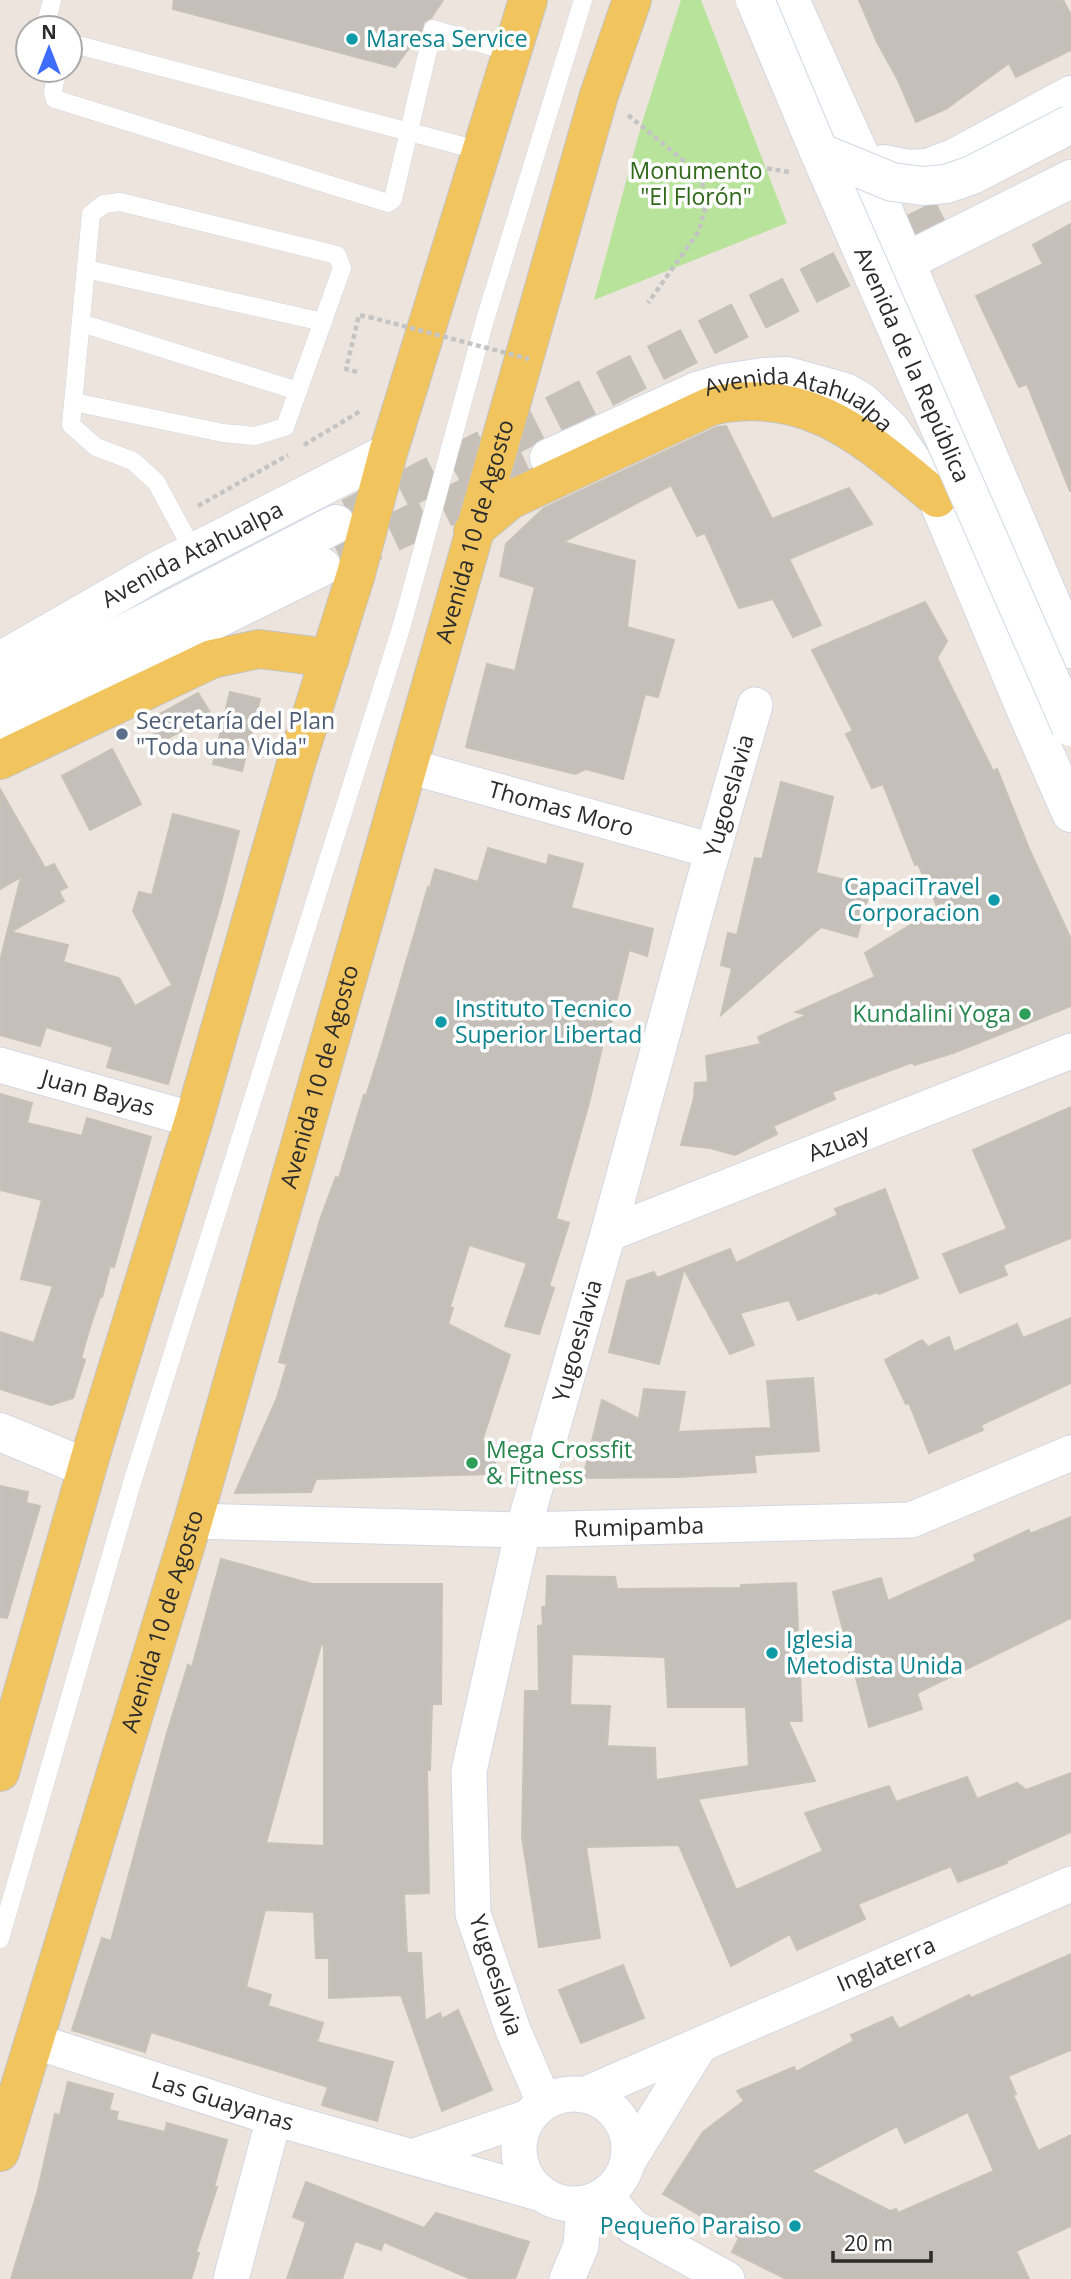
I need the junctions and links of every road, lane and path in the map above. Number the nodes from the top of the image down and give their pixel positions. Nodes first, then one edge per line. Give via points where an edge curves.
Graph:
1 (583, 0) edge
2 (632, 0) edge
3 (755, 0) edge
4 (790, 0) edge
5 (522, 1) edge
6 (84, 47) edge
7 (513, 53) junction
8 (54, 84) edge
9 (1071, 95) edge
10 (622, 110) dead end
11 (1071, 124) edge
12 (408, 132) junction
13 (1071, 150) edge
14 (482, 151) junction
15 (859, 153) junction
16 (805, 162) junction
17 (701, 175) junction
18 (1071, 179) edge
19 (957, 211) tunnel mouth
20 (905, 262) junction
21 (86, 269) junction
22 (648, 303) dead end
23 (323, 322) junction
24 (81, 323) junction
25 (529, 359) dead end
26 (357, 372) dead end
27 (298, 391) junction
28 (74, 402) junction
29 (388, 453) junction
30 (549, 458) tunnel mouth
31 (937, 498) junction
32 (336, 524) tunnel mouth
33 (473, 531) junction
34 (194, 552) junction
35 (322, 567) tunnel mouth
36 (1049, 598) junction
37 (994, 631) junction
38 (1071, 649) edge
39 (330, 658) junction
40 (0, 661) edge
41 (1071, 671) edge
42 (0, 698) edge
43 (755, 705) dead end
44 (1025, 708) junction
45 (0, 726) edge
46 (1071, 727) edge
47 (0, 760) edge
48 (408, 766) junction
49 (1071, 813) edge
50 (713, 850) junction
51 (1071, 1051) edge
52 (0, 1065) edge
53 (194, 1120) junction
54 (608, 1234) junction
55 (0, 1432) edge
56 (1071, 1453) edge
57 (87, 1468) junction
58 (194, 1521) junction
59 (523, 1530) junction
60 (0, 1772) edge
61 (1071, 1884) edge
62 (0, 1939) edge
63 (34, 2041) junction
64 (701, 2045) junction
65 (586, 2094) junction
66 (536, 2109) junction
67 (274, 2118) junction
68 (0, 2152) edge
69 (412, 2157) junction
70 (629, 2160) junction
71 (542, 2194) junction
72 (594, 2199) junction
73 (231, 2279) edge
74 (567, 2279) edge
75 (727, 2279) edge

1 - 62 lane via 485,320 402,625 131,1486
2 - 33 main road, Avenida 10 de Agosto via 598,95
3 - 16 main road, Avenida de la República, bridge
4 - 15 main road, Avenida de la República
5 - 7 main road
6 - 12 lane
7 - 12 lane via 433,29
7 - 14 main road
8 - 12 lane via 55,99 388,203 393,199
9 - 15 main road via 954,159 927,168 893,167
10 - 17 path
11 - 16 main road, bridge via 946,184 892,182
12 - 14 lane
13 - 19 main road
14 - 29 main road
15 - 20 main road, Avenida de la República
16 - 17 path via 739,164
16 - 46 main road, Avenida de la República, bridge
17 - 22 path via 706,205 699,231
18 - 20 main road
20 - 36 main road, Avenida de la República
21 - 23 lane
21 - 23 lane via 91,214 104,204 120,202 337,256 342,268
21 - 24 lane
23 - 27 lane
24 - 27 lane
24 - 28 lane
25 - 26 path, bridge via 359,315 346,369
27 - 28 lane via 285,427 255,436
28 - 34 lane via 72,425 96,447 133,461 156,482
29 - 34 main road, Avenida Atahualpa
29 - 39 main road
30 - 31 main road, Avenida Atahualpa via 697,391 787,376 845,392 862,402 890,429
31 - 33 main road via 860,435 837,422 788,406 740,402 711,406 510,500
31 - 37 main road, Avenida Atahualpa
32 - 42 main road, Avenida Atahualpa
33 - 48 main road, Avenida 10 de Agosto
34 - 40 main road, Avenida Atahualpa
35 - 45 main road
36 - 37 main road via 1051,612 1043,628 1019,638
36 - 38 main road, Avenida de la República
37 - 44 main road
39 - 47 main road via 259,649 212,659
39 - 53 main road
41 - 44 main road via 1058,668 1034,679
43 - 50 street, Yugoeslavia
44 - 49 main road
48 - 50 street, Thomas Moro
48 - 58 main road, Avenida 10 de Agosto
50 - 54 street, Yugoeslavia
51 - 54 street, Azuay
52 - 53 street, Juan Bayas
53 - 57 main road
54 - 59 street, Yugoeslavia
55 - 57 main road
56 - 59 street, Rumipamba via 911,1520
57 - 60 main road
58 - 59 street, Rumipamba
58 - 63 main road, Avenida 10 de Agosto
59 - 66 street, Yugoeslavia via 469,1771 473,1914
61 - 64 street, Inglaterra
63 - 67 street, Las Guayanas
63 - 68 main road, Avenida 10 de Agosto
64 - 65 street, Inglaterra
64 - 70 street
65 - 66 street via 564,2094
65 - 70 street via 606,2103 621,2118 629,2139
66 - 69 street
66 - 71 street via 519,2137 519,2159 527,2179
67 - 69 street, Las Guayanas
67 - 73 street
69 - 71 street, Las Guayanas
70 - 72 street via 620,2180
71 - 72 street via 562,2203
72 - 74 street
72 - 75 street via 633,2227

